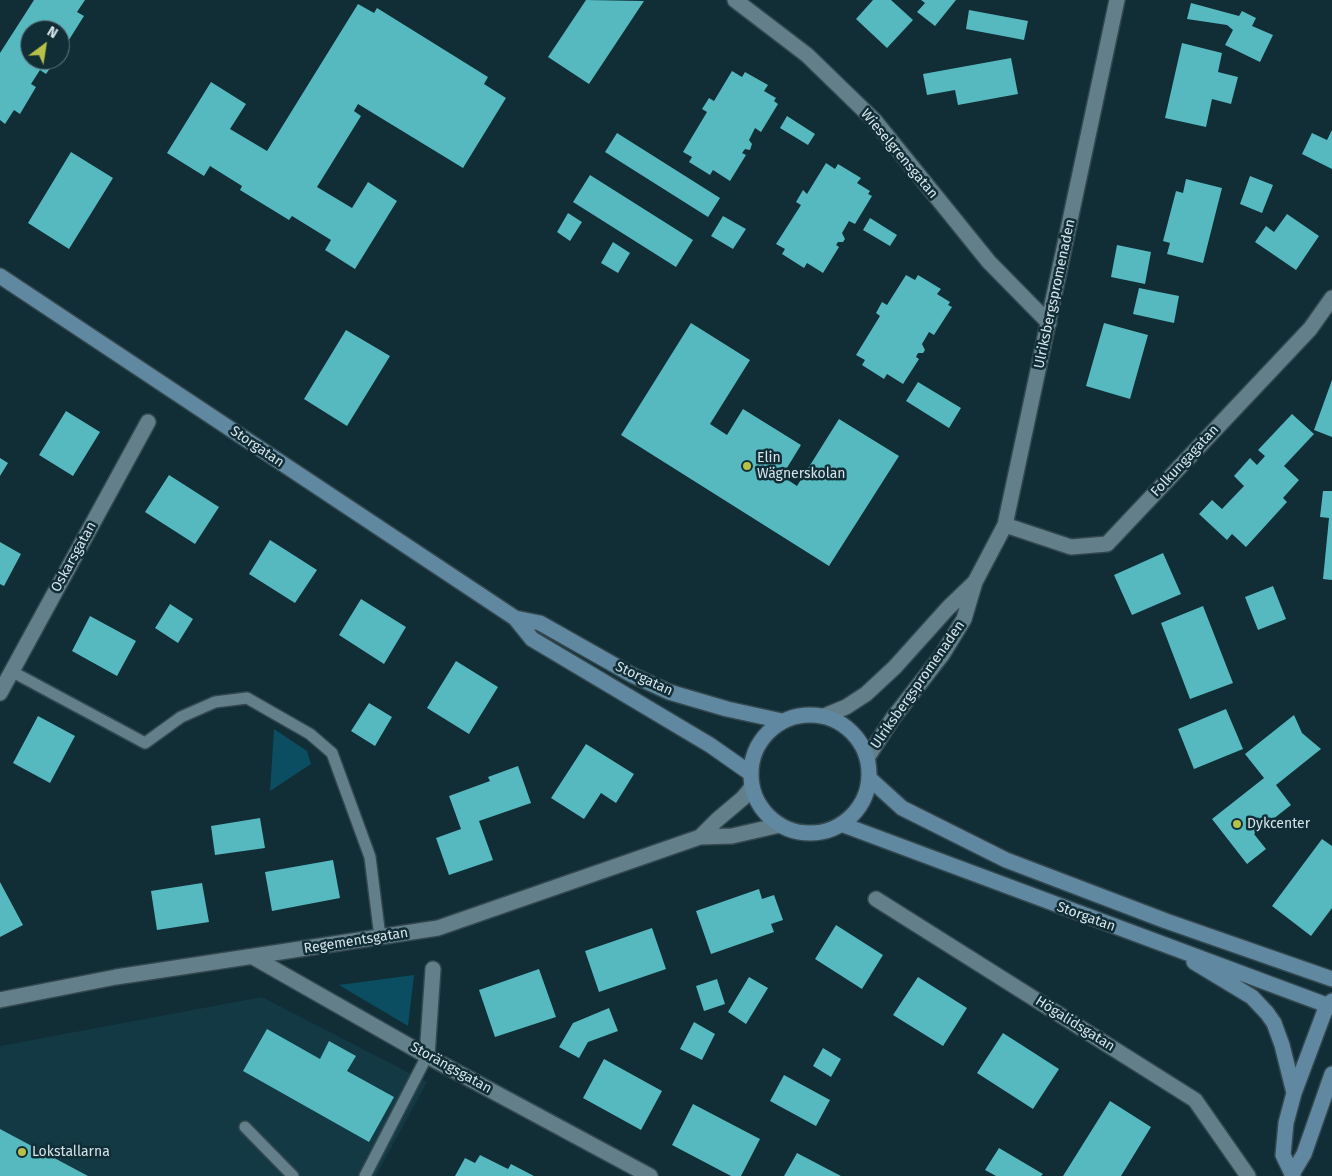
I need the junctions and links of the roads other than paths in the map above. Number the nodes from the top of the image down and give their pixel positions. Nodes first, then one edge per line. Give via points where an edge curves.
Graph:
1 (735, 0) edge
2 (1117, 0) edge
3 (0, 276) edge
4 (1332, 298) edge
5 (1049, 323) junction
6 (148, 422) dead end
7 (1005, 526) junction
8 (975, 582) junction
9 (515, 618) junction
10 (11, 671) junction
11 (0, 693) edge
12 (824, 716) junction
13 (782, 721) junction
14 (868, 758) junction
15 (869, 778) junction
16 (751, 780) junction
17 (841, 824) junction
18 (780, 825) junction
19 (700, 837) junction
20 (876, 899) dead end
21 (380, 938) junction
22 (1179, 950) junction
23 (253, 958) junction
24 (433, 969) dead end
25 (1332, 979) edge
26 (0, 1000) edge
27 (1330, 1004) edge
28 (427, 1056) junction
29 (1332, 1074) edge
30 (1294, 1093) junction
31 (245, 1127) dead end
32 (1290, 1175) edge
33 (293, 1176) edge
34 (365, 1176) edge
35 (650, 1176) edge
36 (1248, 1176) edge

1 - 5 street, Wieselgrensgatan via 807,55 875,121 989,262
2 - 5 street, Ulriksbergspromenaden
3 - 9 main road, Storgatan
4 - 7 street, Folkungagatan via 1310,329 1107,544 1071,547
5 - 7 street, Ulriksbergspromenaden
6 - 10 street, Oskarsgatan
7 - 8 street, Ulriksbergspromenaden
8 - 12 street, Ulriksbergspromenaden via 866,694
8 - 14 street, Ulriksbergspromenaden via 964,619
9 - 13 main road, Storgatan via 540,623 669,692
9 - 16 main road, Storgatan via 532,639 710,745
10 - 11 street, Oskarsgatan
10 - 21 lane via 144,743 181,717 215,702 247,698 310,734 332,753 370,857
12 - 13 main road via 802,715
12 - 14 main road via 852,732
13 - 16 main road via 762,738 756,750
14 - 15 main road
15 - 17 main road via 865,796 856,812
15 - 25 main road, Storgatan via 902,808 1006,860
16 - 18 main road via 765,813
16 - 19 street, Regementsgatan via 743,798
17 - 18 main road via 827,831 811,833
17 - 22 main road, Storgatan
18 - 19 street, Regementsgatan via 732,836
19 - 21 street, Regementsgatan via 438,928
20 - 36 street, Högalidsgatan via 1195,1100
21 - 23 street, Regementsgatan
22 - 27 main road, Storgatan
22 - 30 main road via 1210,973 1252,997 1267,1013 1282,1045
23 - 26 street, Regementsgatan via 116,977
23 - 28 street, Storängsgatan
24 - 28 street
27 - 30 main road
28 - 34 lane
28 - 35 street, Storängsgatan
29 - 32 main road via 1304,1154
30 - 32 main road via 1286,1123 1283,1155
31 - 33 lane

